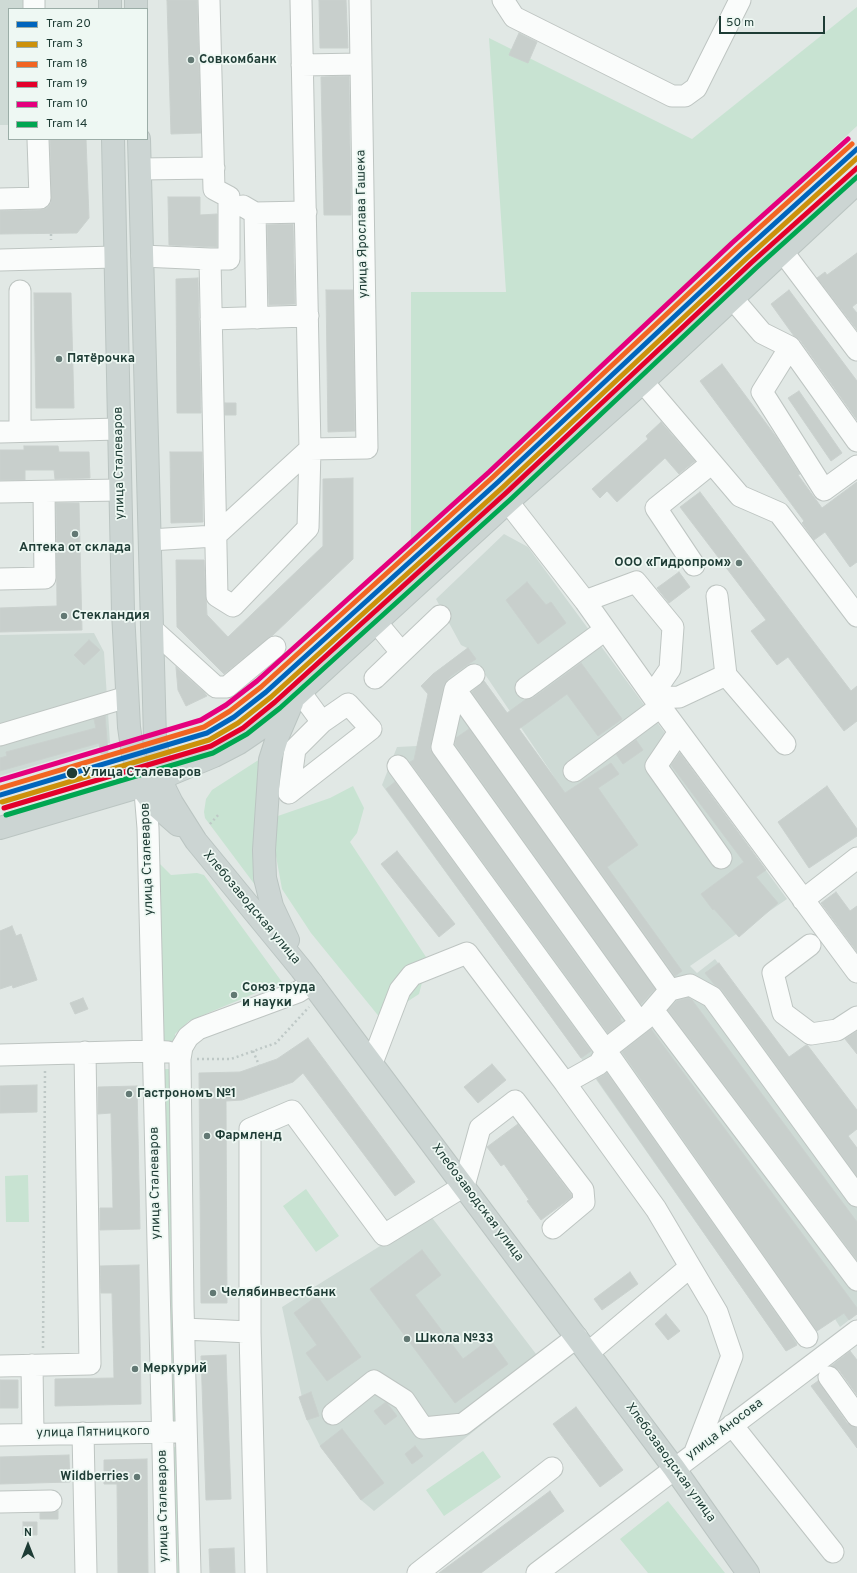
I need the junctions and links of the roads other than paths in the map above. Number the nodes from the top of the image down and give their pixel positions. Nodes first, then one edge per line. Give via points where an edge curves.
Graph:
1 (209, 0) edge
2 (301, 0) edge
3 (360, 0) edge
4 (503, 0) edge
5 (740, 0) edge
6 (302, 64) junction
7 (361, 64) junction
8 (38, 140) edge
9 (113, 140) edge
10 (139, 140) edge
11 (214, 168) junction
12 (140, 169) junction
13 (857, 183) edge
14 (228, 197) junction
15 (0, 199) edge
16 (306, 212) junction
17 (255, 213) junction
18 (783, 252) junction
19 (142, 256) junction
20 (115, 257) junction
21 (210, 259) junction
22 (0, 260) edge
23 (20, 291) dead end
24 (733, 299) junction
25 (308, 316) junction
26 (257, 318) junction
27 (211, 319) junction
28 (790, 347) junction
29 (857, 350) edge
30 (643, 382) junction
31 (147, 428) junction
32 (119, 429) junction
33 (10, 432) edge
34 (857, 441) edge
35 (310, 449) junction
36 (712, 463) junction
37 (857, 466) edge
38 (120, 490) junction
39 (0, 492) edge
40 (44, 492) junction
41 (508, 502) junction
42 (215, 536) junction
43 (150, 540) junction
44 (694, 565) dead end
45 (0, 579) edge
46 (717, 596) dead end
47 (585, 601) junction
48 (440, 616) dead end
49 (857, 616) edge
50 (376, 622) junction
51 (152, 629) junction
52 (605, 630) junction
53 (275, 647) dead end
54 (401, 652) junction
55 (474, 675) dead end
56 (726, 675) junction
57 (375, 678) dead end
58 (526, 688) dead end
59 (455, 689) junction
60 (297, 694) junction
61 (154, 695) junction
62 (127, 697) junction
63 (655, 700) junction
64 (322, 722) dead end
65 (679, 732) junction
66 (0, 735) edge
67 (785, 744) dead end
68 (398, 766) dead end
69 (574, 771) dead end
70 (150, 785) junction
71 (0, 828) edge
72 (721, 858) dead end
73 (857, 858) edge
74 (803, 900) junction
75 (810, 945) dead end
76 (857, 972) edge
77 (307, 976) junction
78 (670, 990) junction
79 (646, 1017) junction
80 (857, 1017) edge
81 (153, 1050) junction
82 (85, 1052) junction
83 (606, 1052) junction
84 (0, 1055) edge
85 (186, 1059) junction
86 (372, 1063) junction
87 (565, 1083) junction
88 (464, 1186) junction
89 (857, 1196) edge
90 (553, 1228) dead end
91 (690, 1267) junction
92 (857, 1280) edge
93 (184, 1329) junction
94 (857, 1331) edge
95 (250, 1332) junction
96 (807, 1337) dead end
97 (582, 1345) junction
98 (37, 1365) junction
99 (0, 1366) edge
100 (829, 1377) dead end
101 (333, 1414) dead end
102 (857, 1416) edge
103 (732, 1424) junction
104 (186, 1431) junction
105 (162, 1432) junction
106 (83, 1433) junction
107 (33, 1434) junction
108 (0, 1435) edge
109 (695, 1452) junction
110 (552, 1468) dead end
111 (674, 1468) junction
112 (51, 1501) dead end
113 (0, 1502) edge
114 (833, 1552) dead end
115 (542, 1571) edge
116 (86, 1573) edge
117 (166, 1573) edge
118 (190, 1573) edge
119 (256, 1573) edge
120 (418, 1573) edge
121 (748, 1573) edge

1 - 11 street
2 - 6 street
3 - 7 street, улица Ярослава Гашека
4 - 5 street via 514,17 672,96 685,96 696,88
6 - 7 street
6 - 16 street
7 - 35 street, улица Ярослава Гашека via 367,448
8 - 15 street via 40,198
9 - 20 main road, улица Сталеваров
10 - 12 main road, улица Сталеваров
11 - 12 street
11 - 14 street via 214,189
12 - 19 main road, улица Сталеваров
13 - 18 main road
14 - 17 street
14 - 21 street via 229,259
16 - 17 street
16 - 25 street
17 - 26 street
18 - 24 main road
18 - 29 street
19 - 21 street
19 - 31 main road, улица Сталеваров
20 - 22 street
20 - 32 main road, улица Сталеваров
21 - 27 street
23 - 33 street
24 - 28 street via 762,333
24 - 30 main road
25 - 26 street
25 - 35 street
26 - 27 street
27 - 42 street
28 - 34 street
28 - 37 street via 762,392 824,490
30 - 36 street
30 - 41 main road
31 - 32 main road
31 - 43 main road, улица Сталеваров
32 - 33 street
32 - 38 main road, улица Сталеваров
35 - 42 street
35 - 42 street via 308,528 233,606 217,596
36 - 44 street via 656,508
36 - 49 street via 740,496 779,513
38 - 40 street
38 - 62 main road, улица Сталеваров
39 - 40 street
40 - 45 street via 45,578
41 - 47 street
41 - 50 main road
42 - 43 street
43 - 51 main road, улица Сталеваров
46 - 56 street
47 - 52 street
47 - 63 street via 636,582 673,627 670,669
48 - 54 street
50 - 54 street
50 - 60 main road
51 - 53 street via 216,687 227,687
51 - 61 main road, улица Сталеваров
52 - 58 street
52 - 63 street
54 - 57 street
55 - 59 street
56 - 63 street via 679,697
56 - 67 street
59 - 78 street
59 - 79 street via 442,747
60 - 64 street
60 - 70 main road via 261,728 239,743
60 - 77 main road via 270,760 264,850 265,878 272,906
61 - 62 main road
61 - 70 main road, улица Сталеваров via 155,739
62 - 66 street
62 - 70 main road, улица Сталеваров via 132,746
63 - 65 street
63 - 69 street
65 - 72 street via 656,766
65 - 74 street
68 - 83 street
70 - 71 main road
70 - 77 main road, Хлебозаводская улица via 172,803 196,841
70 - 81 street, улица Сталеваров via 148,828
73 - 74 street
74 - 76 street
75 - 80 street via 773,973 783,1013 811,1034 837,1030
77 - 85 street, улица Сталеваров via 298,992 198,1029 184,1042
77 - 86 main road, Хлебозаводская улица
78 - 79 street
78 - 89 street via 690,984 712,997
79 - 83 street
79 - 92 street
81 - 82 street
81 - 85 street via 172,1053
81 - 105 street, улица Сталеваров
82 - 84 street
82 - 98 street via 90,1364
83 - 87 street via 599,1064
83 - 96 street
85 - 93 street, улица Сталеваров
86 - 87 street via 400,990 412,975 467,953
86 - 88 main road, Хлебозаводская улица
87 - 91 street via 656,1210
88 - 90 street via 480,1128 515,1101 583,1190 584,1202
88 - 95 street via 384,1235 292,1111 250,1129
88 - 97 main road, Хлебозаводская улица
91 - 97 street
91 - 109 street via 717,1312 732,1356
93 - 95 street
93 - 104 street, улица Сталеваров
94 - 103 street, улица Аносова
95 - 119 street
97 - 101 street via 463,1424 423,1428 404,1400 374,1380
97 - 111 main road, Хлебозаводская улица
98 - 99 street
98 - 107 street
100 - 102 street
103 - 109 street, улица Аносова
103 - 114 street
104 - 105 street, улица Пятницкого
104 - 118 street, улица Сталеваров
105 - 106 street, улица Пятницкого
105 - 117 street, улица Сталеваров
106 - 107 street, улица Пятницкого
106 - 116 street
107 - 108 street, улица Пятницкого
109 - 111 street, улица Аносова
110 - 120 street
111 - 115 street, улица Аносова
111 - 121 main road, Хлебозаводская улица
112 - 113 street

